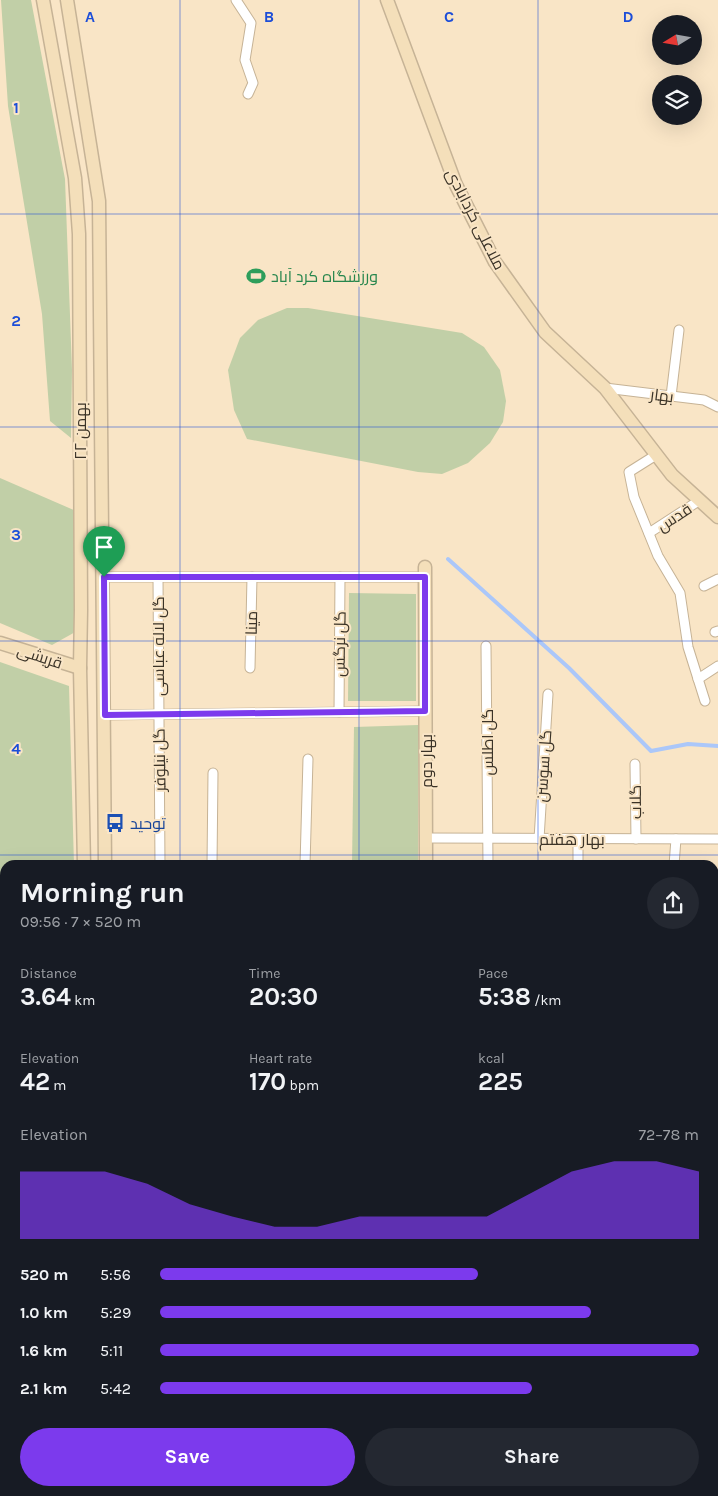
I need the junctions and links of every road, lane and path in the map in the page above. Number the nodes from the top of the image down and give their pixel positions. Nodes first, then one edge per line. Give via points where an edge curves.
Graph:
1 (43, 0) edge
2 (67, 0) edge
3 (236, 0) edge
4 (387, 0) edge
5 (248, 94) dead end
6 (97, 189) junction
7 (76, 190) junction
8 (679, 330) dead end
9 (605, 388) junction
10 (671, 396) junction
11 (718, 407) edge
12 (656, 455) junction
13 (700, 500) junction
14 (718, 516) edge
15 (649, 533) junction
16 (425, 572) joint
17 (104, 577) junction
18 (158, 577) junction
19 (252, 577) junction
20 (340, 577) junction
21 (718, 579) edge
22 (704, 586) dead end
23 (0, 643) edge
24 (486, 646) dead end
25 (718, 666) edge
26 (80, 668) junction
27 (250, 668) dead end
28 (698, 679) junction
29 (548, 694) dead end
30 (705, 701) dead end
31 (425, 711) junction
32 (339, 712) junction
33 (158, 714) junction
34 (105, 715) junction
35 (308, 758) dead end
36 (635, 764) dead end
37 (213, 773) dead end
38 (426, 838) junction
39 (487, 838) junction
40 (539, 839) junction
41 (578, 839) junction
42 (636, 839) junction
43 (676, 839) junction
44 (718, 839) edge
45 (84, 860) edge
46 (106, 860) edge
47 (160, 860) edge
48 (212, 860) edge
49 (305, 860) edge
50 (426, 860) edge
51 (488, 860) edge
52 (578, 860) edge
53 (674, 860) edge

1 - 7 main road, ۲۲ بهمن
2 - 6 main road, ۲۲ بهمن
3 - 5 street via 251,23 245,60 253,83
4 - 9 main road, ملاعلی کردابادی via 456,185 495,262 545,332
6 - 7 main road
6 - 17 main road, ۲۲ بهمن
7 - 26 main road, ۲۲ بهمن via 79,234
8 - 10 street
9 - 10 street, بهار
9 - 12 main road, ملاعلی کردابادی
10 - 11 street, بهار via 704,400
12 - 13 main road, ملاعلی کردابادی via 672,476
12 - 15 street via 629,472 634,497
13 - 14 main road, ملاعلی کردابادی
13 - 15 street, قدس
15 - 28 street via 669,578 680,593 688,647
16 - 20 street
16 - 31 main road, بهار دوم
17 - 18 street
17 - 34 main road, ۲۲ بهمن
18 - 19 street
18 - 33 street, گل لاله عباسی
19 - 20 street
19 - 27 street, مینا
20 - 32 street, گل نرگس
21 - 22 street
23 - 26 main road, قریشی
24 - 39 street, گل اطلس
25 - 28 street
26 - 45 main road, ۲۲ بهمن
28 - 30 street
29 - 40 street, گل سوسن
31 - 32 street
31 - 38 main road, بهار دوم
32 - 33 street
33 - 34 street
33 - 47 street, گل نیلوفر
34 - 46 main road, ۲۲ بهمن
35 - 49 street
36 - 42 street, گلاب
37 - 48 street
38 - 39 street, بهار هفتم
38 - 50 main road, بهار دوم
39 - 40 street, بهار هفتم
39 - 51 street, گل اطلس
40 - 41 street, بهار هفتم
41 - 42 street, بهار هفتم
41 - 52 street
42 - 43 street, بهار هفتم
43 - 44 street, بهار هفتم
43 - 53 street

